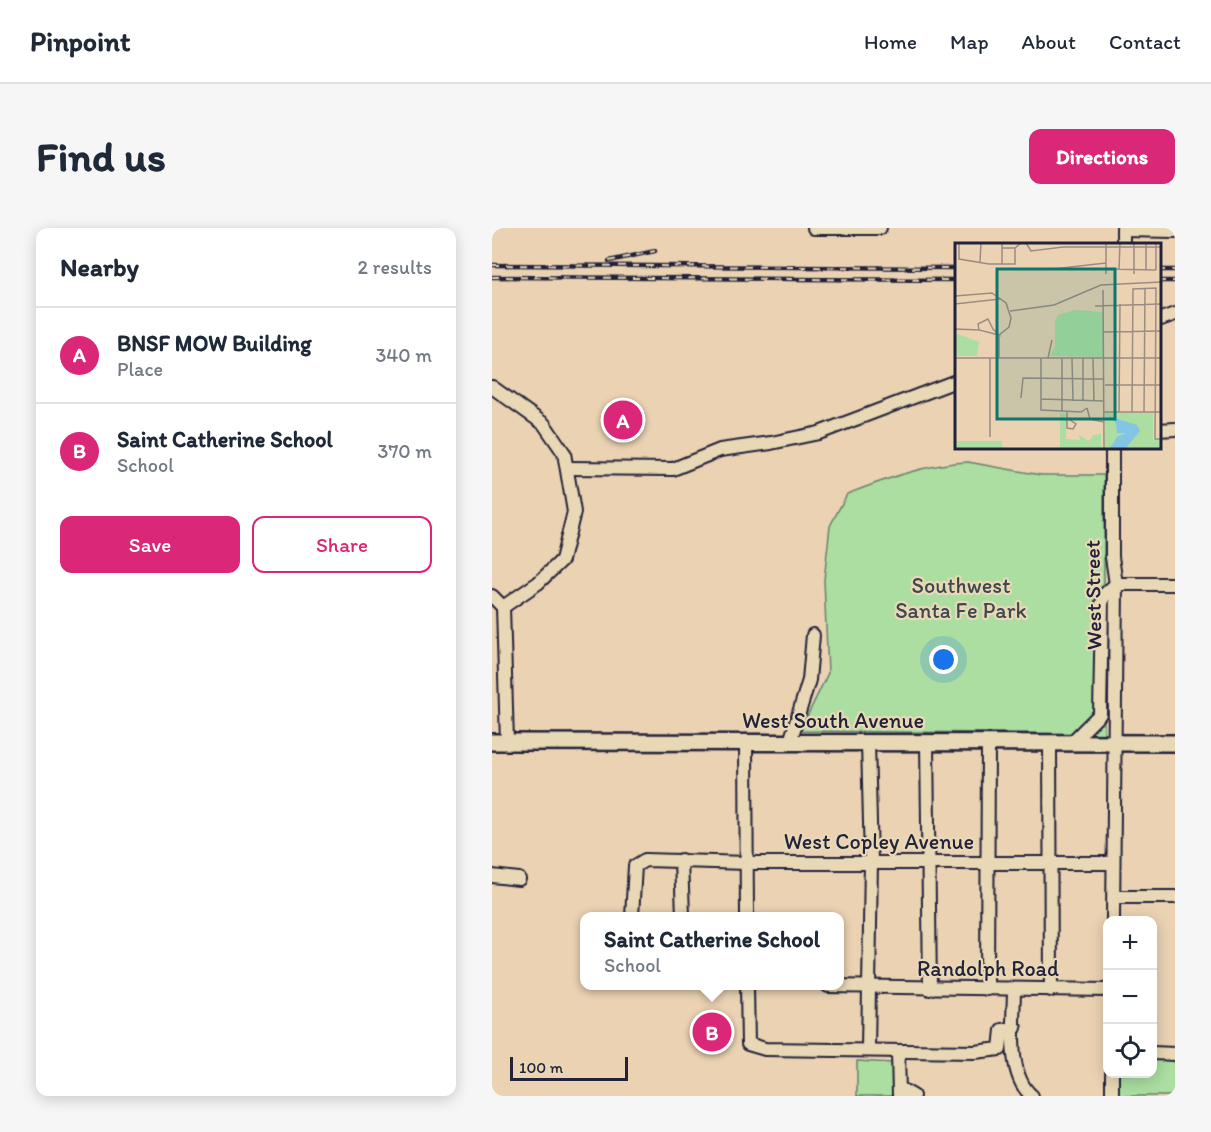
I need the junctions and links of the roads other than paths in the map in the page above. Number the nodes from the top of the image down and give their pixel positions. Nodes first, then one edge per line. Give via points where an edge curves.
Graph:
1 (814, 228) edge
2 (880, 228) edge
3 (1123, 229) edge
4 (1175, 231) edge
5 (1175, 314) edge
6 (1160, 319) edge
7 (955, 381) edge
8 (492, 387) edge
9 (492, 401) edge
10 (512, 401) junction
11 (1175, 429) edge
12 (1160, 430) edge
13 (1112, 448) edge
14 (567, 468) junction
15 (1116, 584) junction
16 (1175, 585) edge
17 (492, 596) edge
18 (498, 606) edge
19 (813, 635) dead end
20 (500, 742) edge
21 (746, 742) junction
22 (790, 742) junction
23 (868, 742) junction
24 (927, 742) junction
25 (988, 742) junction
26 (1050, 742) junction
27 (1072, 742) junction
28 (1114, 742) junction
29 (1175, 743) edge
30 (681, 860) junction
31 (871, 862) junction
32 (930, 862) junction
33 (988, 862) junction
34 (1049, 862) junction
35 (1113, 862) junction
36 (748, 863) junction
37 (492, 876) edge
38 (519, 879) dead end
39 (1114, 897) junction
40 (1175, 897) edge
41 (632, 912) edge
42 (683, 912) edge
43 (747, 912) edge
44 (1113, 916) edge
45 (844, 987) edge
46 (869, 988) junction
47 (930, 989) junction
48 (987, 989) junction
49 (1014, 989) junction
50 (747, 990) edge
51 (1051, 990) junction
52 (1103, 990) edge
53 (1015, 1028) junction
54 (868, 1050) junction
55 (898, 1051) junction
56 (1157, 1053) edge
57 (1175, 1054) edge
58 (1112, 1078) edge
59 (899, 1092) edge
60 (913, 1096) edge
61 (1032, 1096) edge
62 (1112, 1096) edge

1 - 2 street
3 - 4 street
5 - 6 street
7 - 14 street via 819,433 720,450 673,469
8 - 10 street
9 - 10 street
10 - 14 street via 544,424 564,453
11 - 12 street
13 - 15 street, West Street via 1112,557
14 - 18 street via 574,512 562,560 538,583
15 - 16 street
15 - 27 street via 1102,603 1100,714
15 - 28 street, West Street
17 - 18 street
18 - 20 street
19 - 22 street via 809,680
20 - 21 main road, West South Avenue
21 - 22 main road, West South Avenue
21 - 36 street
22 - 23 main road, West South Avenue
23 - 24 main road, West South Avenue
23 - 31 street
24 - 25 main road, West South Avenue
24 - 32 street
25 - 26 main road, West South Avenue
25 - 33 street
26 - 27 main road, West South Avenue
26 - 34 street
27 - 28 main road, West South Avenue
28 - 29 main road, West South Avenue
28 - 35 street, West Street
30 - 36 street, West Copley Avenue
30 - 41 street, West Copley Avenue via 645,860 635,866
30 - 42 street
31 - 32 street, West Copley Avenue
31 - 36 street, West Copley Avenue
31 - 46 street
32 - 33 street, West Copley Avenue
32 - 47 street
33 - 34 street, West Copley Avenue
33 - 48 street
34 - 35 street, West Copley Avenue
34 - 51 street
35 - 39 street, West Street
36 - 43 street
37 - 38 street
39 - 40 street
39 - 44 street, West Street
45 - 46 street, Randolph Road
46 - 47 street, Randolph Road
46 - 54 street
47 - 48 street, Randolph Road
48 - 49 street, Randolph Road
49 - 51 street, Randolph Road
49 - 53 street
50 - 54 street via 748,1044 765,1049
51 - 52 street, Randolph Road
53 - 55 street via 1002,1030 1000,1049
53 - 61 street via 1015,1067
54 - 55 street
55 - 59 street
56 - 57 street
58 - 62 street
59 - 60 street

